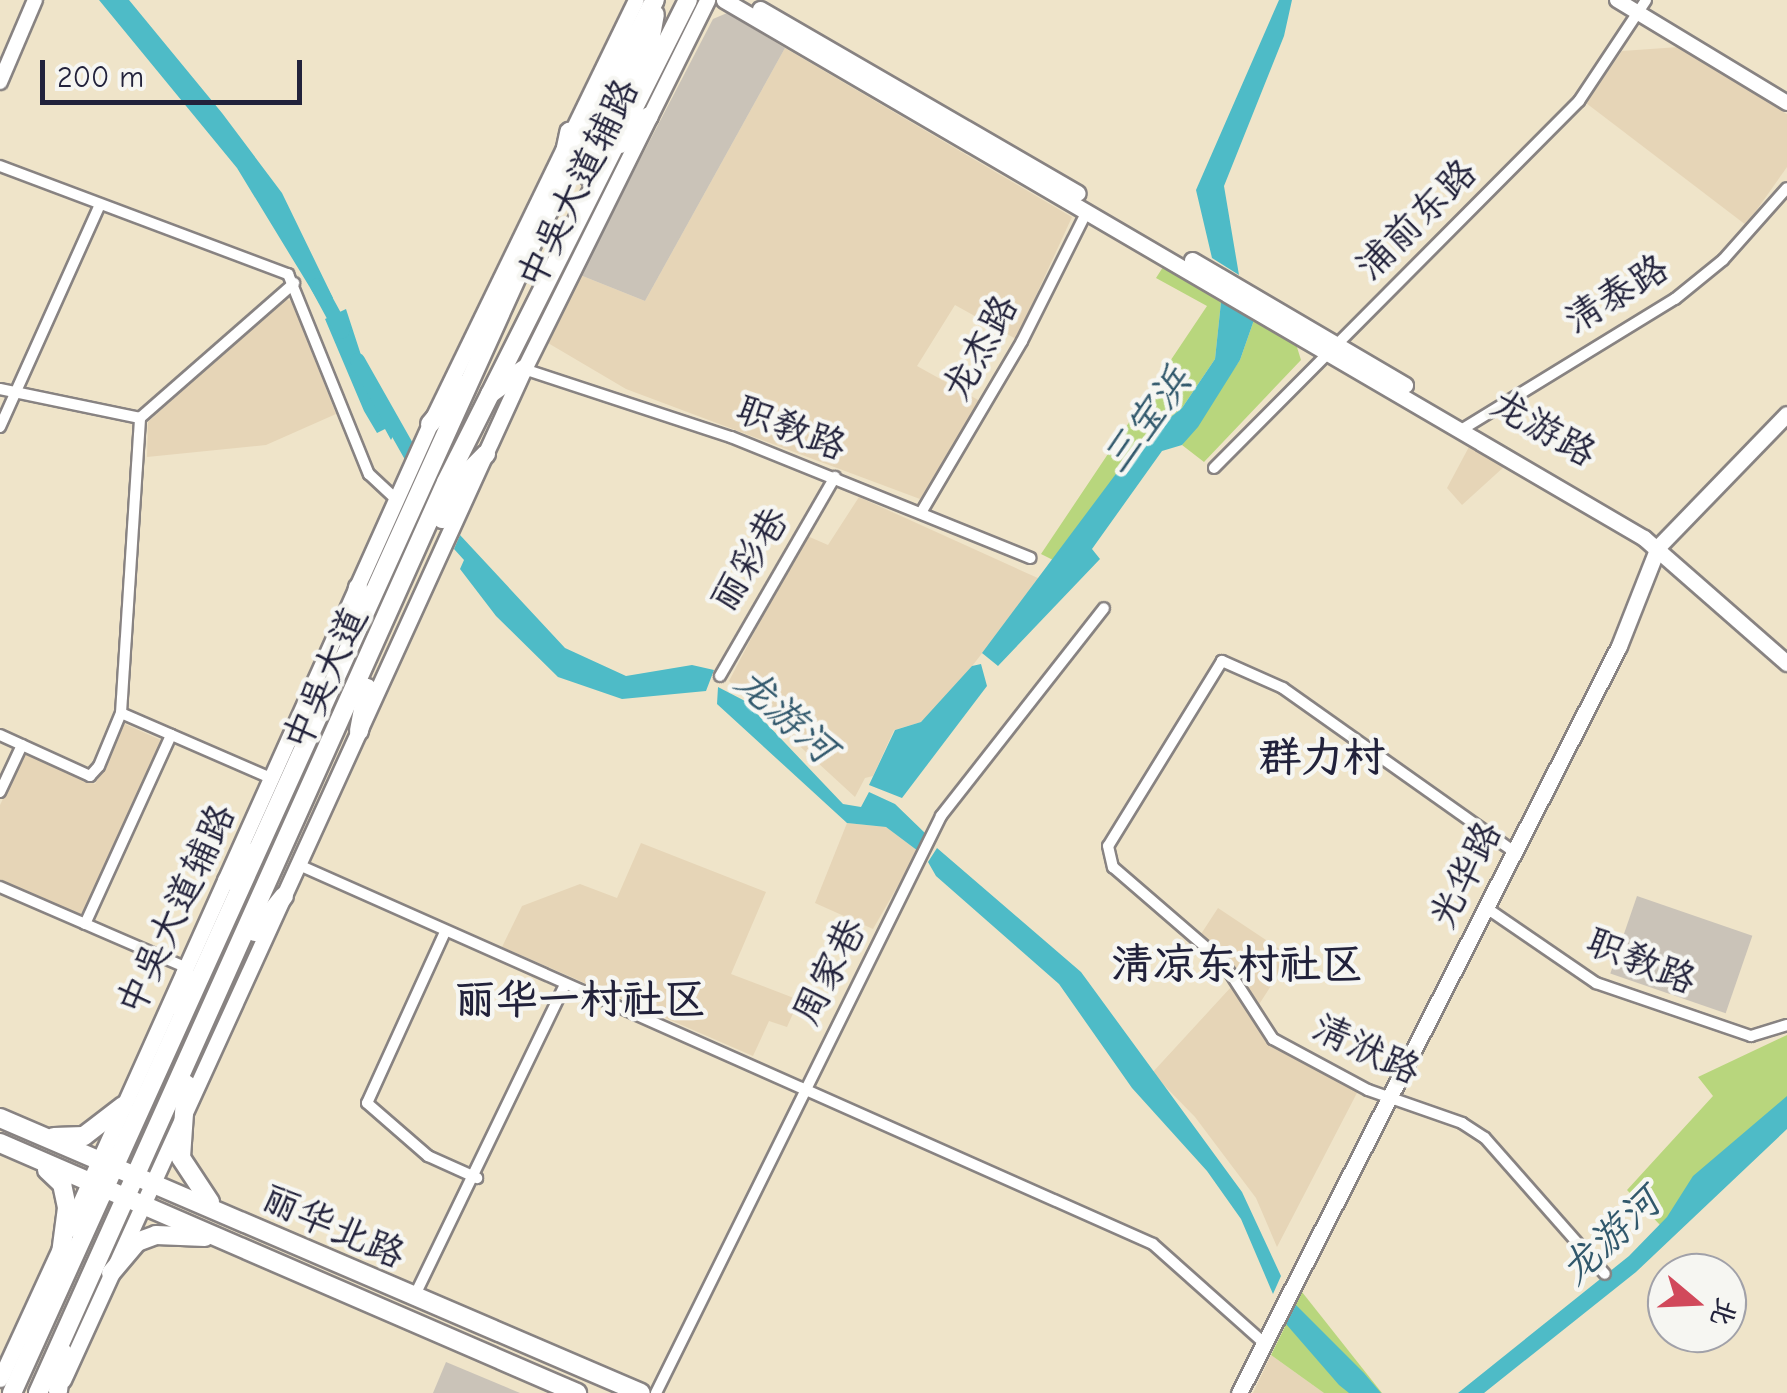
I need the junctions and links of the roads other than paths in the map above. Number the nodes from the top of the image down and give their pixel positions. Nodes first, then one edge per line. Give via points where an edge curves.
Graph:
1 (34, 0) edge
2 (636, 0) edge
3 (655, 0) edge
4 (688, 0) edge
5 (708, 0) edge
6 (724, 0) edge
7 (743, 0) edge
8 (1616, 0) edge
9 (1638, 4) edge
10 (642, 26) junction
11 (0, 82) edge
12 (1787, 103) edge
13 (649, 116) junction
14 (569, 132) junction
15 (608, 154) junction
16 (0, 166) edge
17 (1787, 188) edge
18 (556, 196) junction
19 (100, 204) junction
20 (582, 206) junction
21 (1087, 211) junction
22 (1219, 281) junction
23 (294, 283) junction
24 (1331, 347) junction
25 (510, 348) junction
26 (476, 369) junction
27 (524, 369) junction
28 (0, 389) edge
29 (16, 392) junction
30 (463, 398) junction
31 (486, 398) junction
32 (1787, 414) edge
33 (140, 418) junction
34 (430, 424) junction
35 (1463, 426) junction
36 (0, 427) edge
37 (486, 454) joint
38 (1214, 468) dead end
39 (834, 478) junction
40 (454, 495) junction
41 (396, 499) junction
42 (922, 511) junction
43 (443, 518) junction
44 (1661, 543) junction
45 (1031, 558) dead end
46 (364, 592) junction
47 (1104, 608) dead end
48 (390, 618) junction
49 (1787, 653) edge
50 (1787, 663) edge
51 (720, 676) dead end
52 (120, 713) junction
53 (359, 731) junction
54 (337, 734) junction
55 (0, 735) edge
56 (172, 735) junction
57 (22, 745) junction
58 (279, 786) junction
59 (0, 792) edge
60 (275, 815) junction
61 (1514, 851) junction
62 (298, 864) junction
63 (227, 880) junction
64 (0, 887) edge
65 (284, 896) junction
66 (1485, 907) junction
67 (85, 924) junction
68 (248, 930) junction
69 (445, 932) junction
70 (239, 952) junction
71 (186, 971) junction
72 (565, 985) junction
73 (180, 1024) junction
74 (1787, 1025) edge
75 (802, 1091) junction
76 (147, 1096) junction
77 (1391, 1098) junction
78 (123, 1106) junction
79 (175, 1114) junction
80 (0, 1118) edge
81 (40, 1135) junction
82 (0, 1143) edge
83 (36, 1159) junction
84 (107, 1164) junction
85 (476, 1178) junction
86 (144, 1180) junction
87 (97, 1185) junction
88 (135, 1201) junction
89 (231, 1218) junction
90 (64, 1239) junction
91 (226, 1240) junction
92 (74, 1257) junction
93 (103, 1269) junction
94 (1604, 1274) dead end
95 (414, 1298) junction
96 (64, 1334) junction
97 (38, 1336) junction
98 (1264, 1343) junction
99 (0, 1379) edge
100 (58, 1392) edge
101 (12, 1393) edge
102 (38, 1393) edge
103 (578, 1393) edge
104 (641, 1393) edge
105 (656, 1393) edge
106 (1239, 1393) edge

1 - 11 street
2 - 14 main road, 中吴大道辅路
3 - 10 main road, 中吴大道
4 - 15 main road
5 - 13 main road, 中吴大道辅路
6 - 21 main road
7 - 22 main road
8 - 9 street
9 - 12 street
9 - 24 street, 浦前东路 via 1578,101
10 - 18 main road, 中吴大道
10 - 20 main road via 658,16 600,136
13 - 15 main road
13 - 27 main road, 中吴大道辅路
14 - 18 main road
14 - 34 main road, 中吴大道辅路
15 - 20 main road
16 - 19 street
17 - 35 street, 清泰路 via 1723,260 1675,299
18 - 25 main road via 543,246 498,354
18 - 26 main road, 中吴大道
19 - 23 street via 288,274
19 - 29 street
20 - 25 main road
21 - 22 main road
21 - 42 street, 龙杰路 via 1022,341
22 - 24 main road, 龙游路
23 - 33 street
23 - 41 street via 369,474
24 - 35 main road, 龙游路
24 - 38 street, 浦前东路
25 - 31 main road
26 - 30 main road, 中吴大道
26 - 34 main road
27 - 31 main road
27 - 37 main road, 中吴大道辅路
27 - 39 street, 职教路
28 - 29 street
29 - 33 street
29 - 36 street
30 - 40 main road via 476,392
30 - 46 main road, 中吴大道 via 424,488
31 - 40 main road
32 - 44 main road, 光华路
33 - 52 street
34 - 41 main road, 中吴大道辅路
35 - 44 main road, 龙游路
37 - 40 main road
39 - 42 street, 职教路
39 - 51 street, 丽彩巷
40 - 43 main road, 中吴大道
41 - 46 main road, 中吴大道辅路
42 - 45 street, 职教路
43 - 48 main road, 中吴大道 via 425,538
43 - 53 main road
44 - 49 main road, 龙游路
44 - 50 main road, 龙游路
44 - 61 main road, 光华路 via 1619,646
46 - 54 main road via 362,644 322,743
46 - 58 main road, 中吴大道辅路
46 - 58 main road, 中吴大道 via 329,693
47 - 75 street, 周家巷 via 941,816
48 - 53 main road
48 - 54 main road, 中吴大道
52 - 56 street
52 - 57 street via 90,776
53 - 62 main road
54 - 68 main road, 中吴大道
55 - 57 street
56 - 58 street
56 - 67 street
57 - 59 street
58 - 60 main road, 中吴大道
58 - 63 main road, 中吴大道辅路
58 - 68 main road via 300,784
60 - 63 main road
60 - 73 main road, 中吴大道
61 - 66 main road, 光华路
61 - 77 street, 清洑路 via 1282,688 1222,661 1108,846 1113,867 1224,962 1273,1039
62 - 65 main road
62 - 69 street
63 - 71 main road, 中吴大道辅路
64 - 67 street
65 - 70 main road
65 - 79 main road
66 - 74 street, 职教路 via 1596,983 1751,1036
66 - 77 main road, 光华路
67 - 71 street
68 - 70 main road, 中吴大道
69 - 72 street
69 - 85 street via 367,1102 428,1156
70 - 79 main road, 中吴大道 via 191,1058
71 - 73 main road
71 - 78 main road, 中吴大道辅路
72 - 75 street
72 - 85 street
73 - 76 main road, 中吴大道
75 - 98 street via 1153,1244
75 - 105 street, 周家巷
76 - 79 main road via 142,1128 149,1131
76 - 84 main road, 中吴大道
77 - 94 street, 清洑路 via 1485,1138
77 - 98 main road, 光华路
78 - 81 main road via 84,1136
78 - 84 main road, 中吴大道辅路
79 - 86 main road
79 - 89 main road via 187,1176
80 - 81 main road, 丽华北路
81 - 84 main road, 丽华北路
82 - 83 main road, 丽华北路
83 - 87 main road, 丽华北路
83 - 90 main road via 62,1184
84 - 86 main road, 丽华北路
84 - 87 main road, 中吴大道
85 - 95 street
86 - 88 main road
86 - 89 main road, 丽华北路
87 - 88 main road, 丽华北路
87 - 90 main road
87 - 92 main road, 中吴大道
88 - 91 main road, 丽华北路
88 - 93 main road
89 - 95 main road, 丽华北路
90 - 97 main road
90 - 99 main road
91 - 93 main road via 156,1236
91 - 103 main road, 丽华北路
92 - 93 main road via 92,1235 100,1238
92 - 97 main road, 中吴大道
93 - 96 main road
93 - 100 main road
95 - 104 main road, 丽华北路
96 - 100 main road
96 - 102 main road
97 - 101 main road, 中吴大道
98 - 106 main road, 光华路

